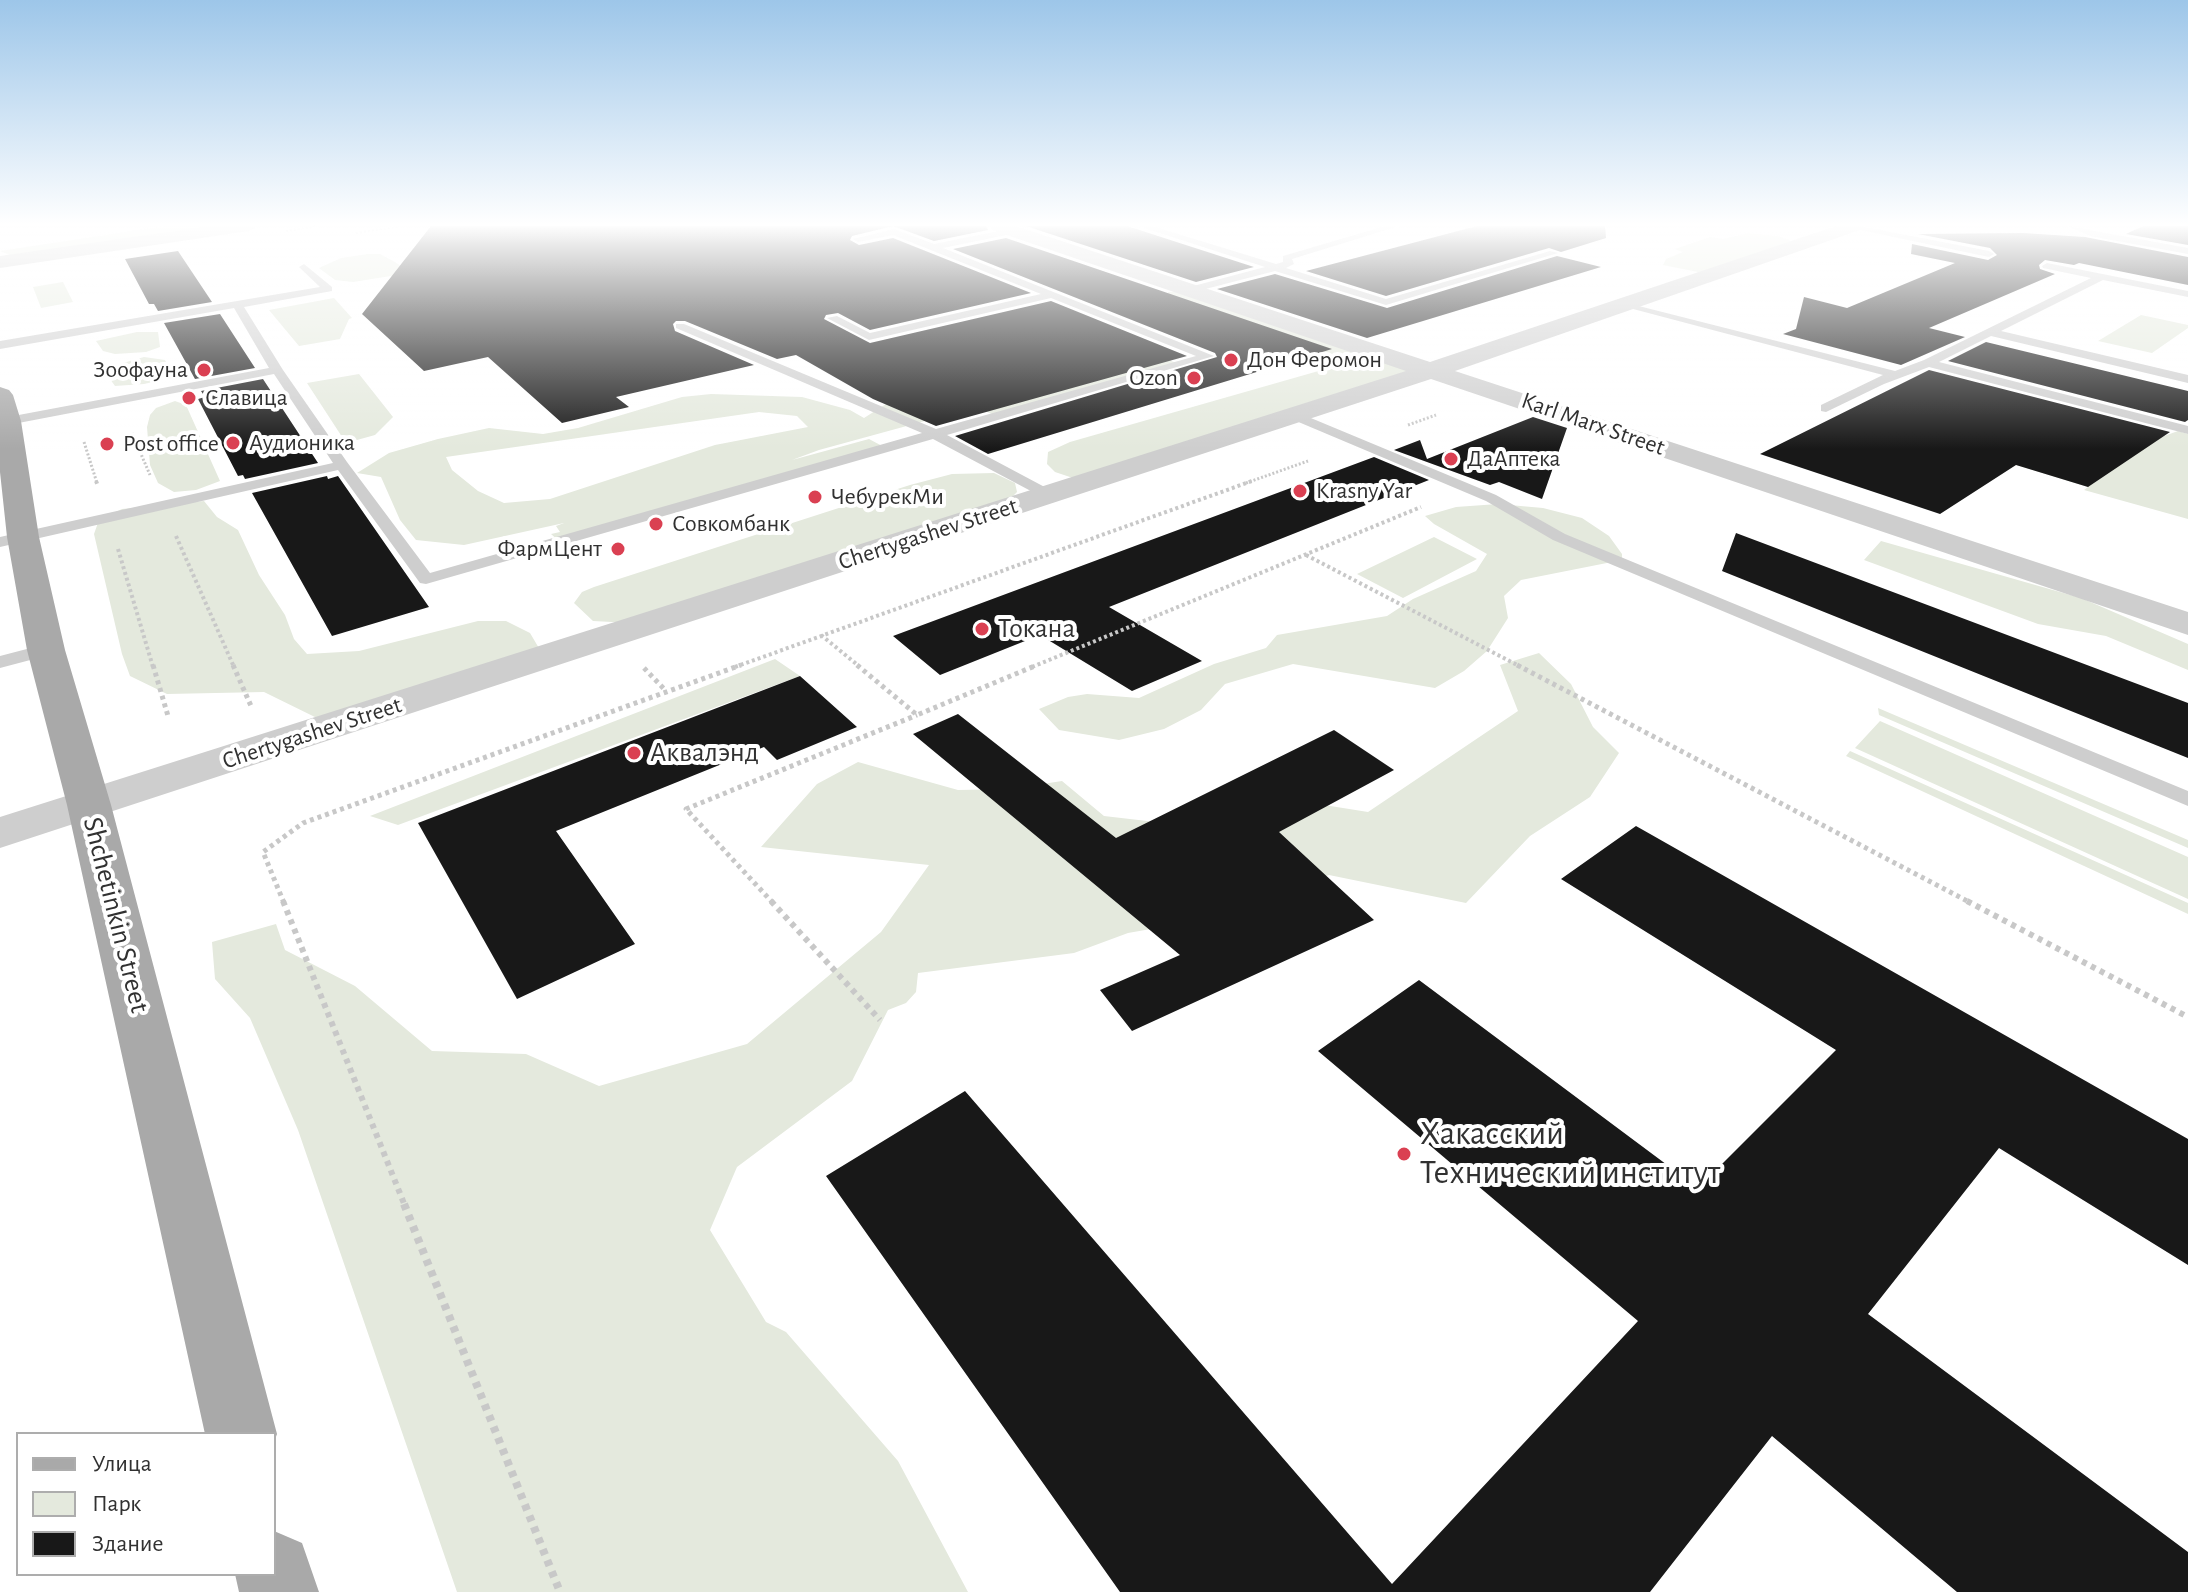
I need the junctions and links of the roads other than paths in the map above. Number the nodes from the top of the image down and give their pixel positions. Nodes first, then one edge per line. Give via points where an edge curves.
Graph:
1 (259, 300) edge
2 (1027, 300) edge
3 (1070, 300) edge
4 (1221, 300) edge
5 (1637, 300) edge
6 (2054, 300) edge
7 (237, 304) junction
8 (1623, 305) junction
9 (833, 318) dead end
10 (680, 326) dead end
11 (1989, 332) junction
12 (0, 345) edge
13 (1928, 363) junction
14 (277, 370) junction
15 (1432, 370) junction
16 (1898, 375) junction
17 (2188, 379) edge
18 (4, 408) edge
19 (1826, 408) dead end
20 (1294, 415) junction
21 (2188, 430) edge
22 (933, 433) junction
23 (342, 465) junction
24 (1049, 495) junction
25 (11, 540) edge
26 (2188, 624) edge
27 (46, 650) junction
28 (0, 662) edge
29 (2188, 799) edge
30 (89, 805) junction
31 (0, 833) edge
32 (241, 1432) edge

1 - 7 lane
2 - 9 lane via 869,337
3 - 22 lane via 1208,356
4 - 15 street, Karl Marx Street
5 - 8 street, Chertygashev Street
6 - 11 lane
7 - 12 lane
7 - 14 lane
8 - 15 street, Chertygashev Street
8 - 16 lane
10 - 22 lane
11 - 13 lane
11 - 17 lane
13 - 16 lane
13 - 21 lane
14 - 18 lane
14 - 23 lane
15 - 20 street, Chertygashev Street
15 - 26 street, Karl Marx Street
16 - 19 lane
18 - 25 main road, Shchetinkin Street
20 - 24 street, Chertygashev Street
20 - 29 lane via 1491,498 1559,537
22 - 23 lane via 426,579
22 - 24 lane
23 - 25 lane
24 - 30 street, Chertygashev Street
25 - 27 main road, Shchetinkin Street
27 - 28 lane
27 - 30 main road, Shchetinkin Street
30 - 31 street, Chertygashev Street
30 - 32 main road, Shchetinkin Street

